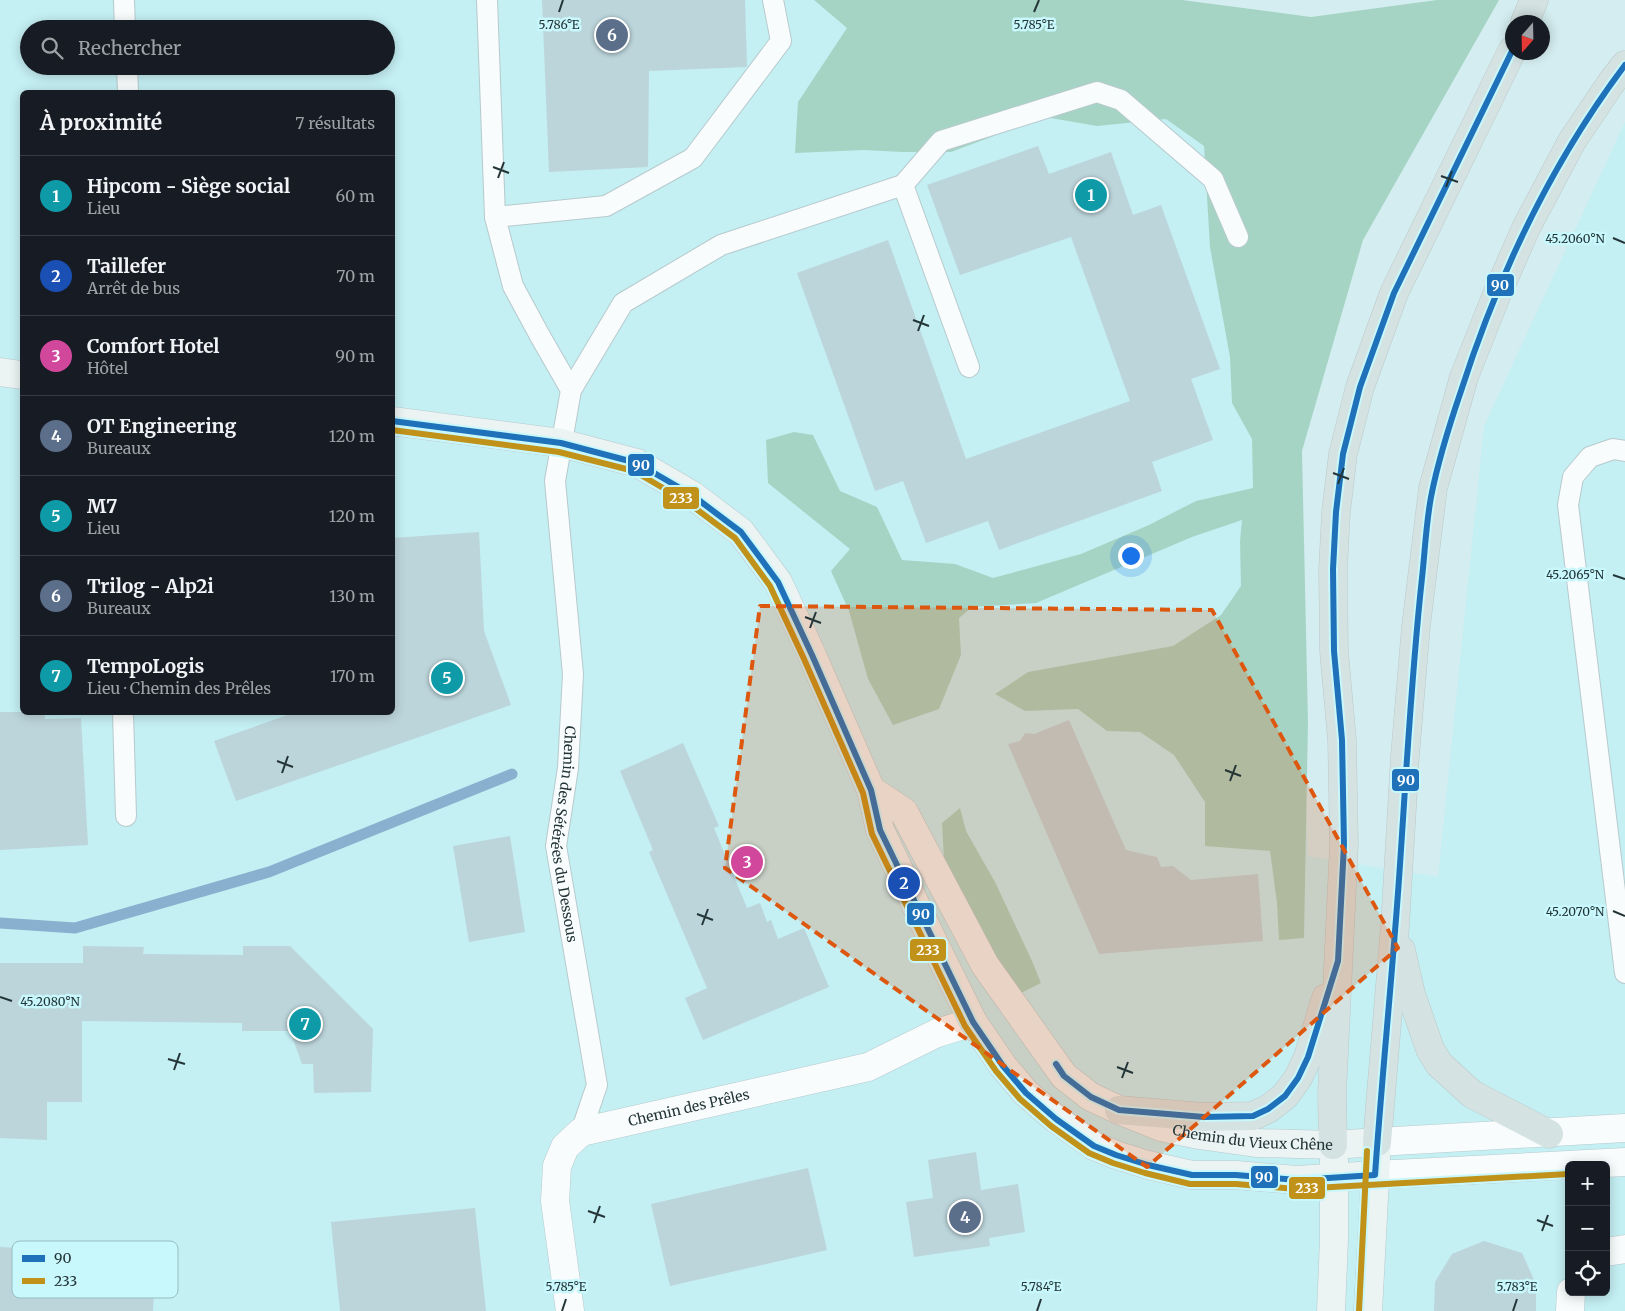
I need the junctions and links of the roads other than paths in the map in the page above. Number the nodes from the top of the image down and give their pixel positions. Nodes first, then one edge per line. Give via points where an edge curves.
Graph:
1 (124, 0) edge
2 (487, 0) edge
3 (773, 0) edge
4 (1534, 0) edge
5 (1528, 15) edge
6 (125, 20) edge
7 (1508, 60) edge
8 (1625, 65) edge
9 (127, 75) edge
10 (128, 90) edge
11 (903, 185) junction
12 (495, 217) junction
13 (1238, 236) dead end
14 (969, 367) dead end
15 (0, 372) edge
16 (20, 374) edge
17 (572, 390) junction
18 (395, 421) edge
19 (561, 443) junction
20 (1625, 451) edge
21 (123, 715) edge
22 (871, 790) junction
23 (126, 816) dead end
24 (1395, 926) junction
25 (1338, 961) junction
26 (1625, 973) edge
27 (973, 1022) junction
28 (1119, 1110) junction
29 (1625, 1128) edge
30 (581, 1132) junction
31 (1548, 1134) junction
32 (1377, 1142) junction
33 (1333, 1144) junction
34 (1625, 1162) edge
35 (1375, 1175) junction
36 (1335, 1178) junction
37 (1625, 1249) edge
38 (1610, 1251) edge
39 (1571, 1296) edge
40 (570, 1311) edge
41 (1331, 1311) edge
42 (1368, 1311) edge
43 (1570, 1311) edge

1 - 6 lane
2 - 12 lane
3 - 12 lane via 782,41 693,158 606,206
4 - 5 highway
7 - 25 highway via 1394,293 1360,387 1343,454 1333,569 1344,844
8 - 24 highway via 1572,142 1497,294 1464,377 1433,488 1416,626
9 - 10 lane
11 - 13 lane via 941,141 1097,92 1121,100 1213,180
11 - 14 lane
11 - 17 lane, Chemin des Sétérées du Dessous via 721,245 623,303
12 - 17 lane via 513,286
15 - 16 main road
17 - 19 lane, Chemin des Sétérées du Dessous
18 - 19 main road
19 - 22 main road via 637,463 692,495 741,532 778,582
19 - 30 lane, Chemin des Sétérées du Dessous via 555,481 573,674 568,768 556,846 597,1085
20 - 26 lane via 1613,449 1590,458 1573,478 1568,505
21 - 23 lane
22 - 27 main road via 880,830
22 - 28 main road, Chemin du Vieux Chêne via 904,812 985,965 1064,1076 1091,1097
24 - 31 highway via 1411,994 1430,1049 1439,1064 1472,1094
24 - 32 highway
25 - 28 highway via 1308,1057 1285,1096 1268,1109 1253,1116 1204,1117
25 - 33 highway
27 - 30 street, Chemin des Prêles via 937,1033 868,1067
27 - 36 main road via 1026,1093 1094,1146 1148,1165 1192,1175 1297,1180
28 - 33 main road, Chemin du Vieux Chêne via 1199,1135 1256,1143
29 - 31 street, Chemin du Vieux Chêne
30 - 40 street via 566,1147 558,1166 555,1201
31 - 32 street, Chemin du Vieux Chêne
32 - 33 main road, Chemin du Vieux Chêne
32 - 35 main road
33 - 36 main road
34 - 35 street
35 - 36 main road
35 - 42 main road
36 - 41 main road
37 - 38 street
39 - 43 street

